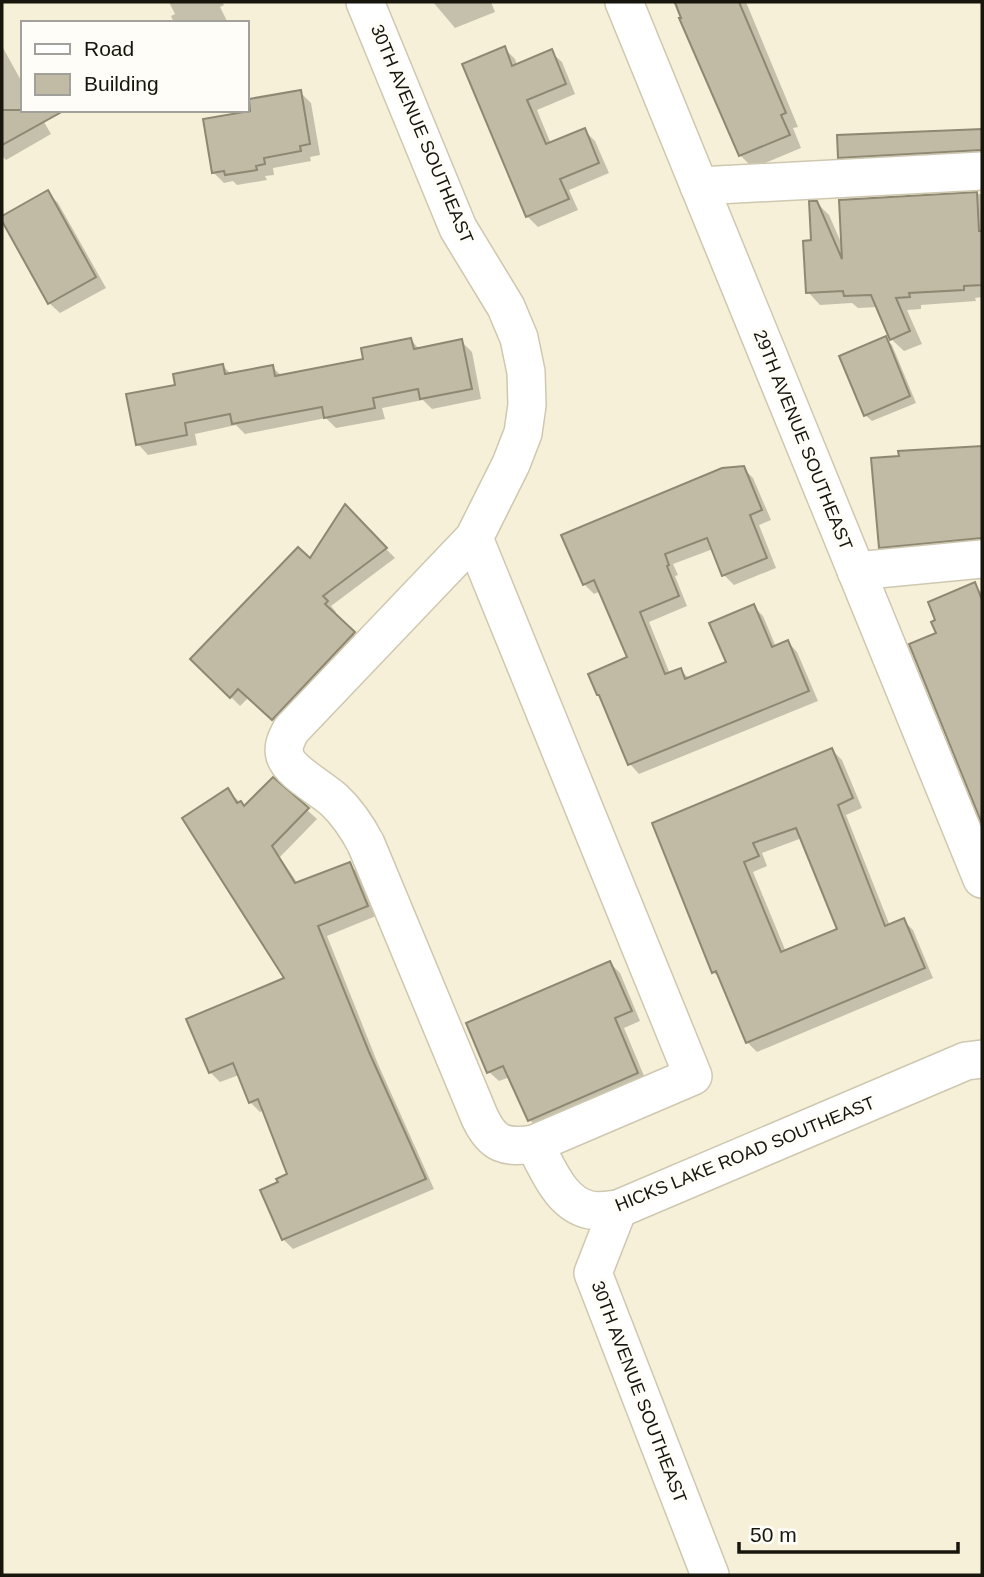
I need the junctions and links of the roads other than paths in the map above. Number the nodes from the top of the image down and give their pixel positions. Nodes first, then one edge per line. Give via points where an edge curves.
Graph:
1 (365, 2) edge
2 (624, 2) edge
3 (982, 171) edge
4 (699, 186) junction
5 (474, 537) junction
6 (982, 559) edge
7 (856, 571) junction
8 (982, 879) edge
9 (982, 1059) edge
10 (534, 1144) junction
11 (618, 1209) junction
12 (710, 1575) edge

1 - 5 street, 30TH AVENUE SOUTHEAST via 458,228 506,307 526,372 523,433
2 - 4 street, 29TH AVENUE SOUTHEAST
3 - 4 street
4 - 7 street, 29TH AVENUE SOUTHEAST
5 - 10 street via 693,1076
5 - 10 street, 30TH AVENUE SOUTHEAST via 291,730 285,757 354,820 487,1132 499,1143 515,1147
6 - 7 street
7 - 8 street, 29TH AVENUE SOUTHEAST
9 - 11 street, HICKS LAKE ROAD SOUTHEAST via 966,1061
10 - 11 street, HICKS LAKE ROAD SOUTHEAST via 562,1193 576,1205 593,1211
11 - 12 street, 30TH AVENUE SOUTHEAST via 593,1273

